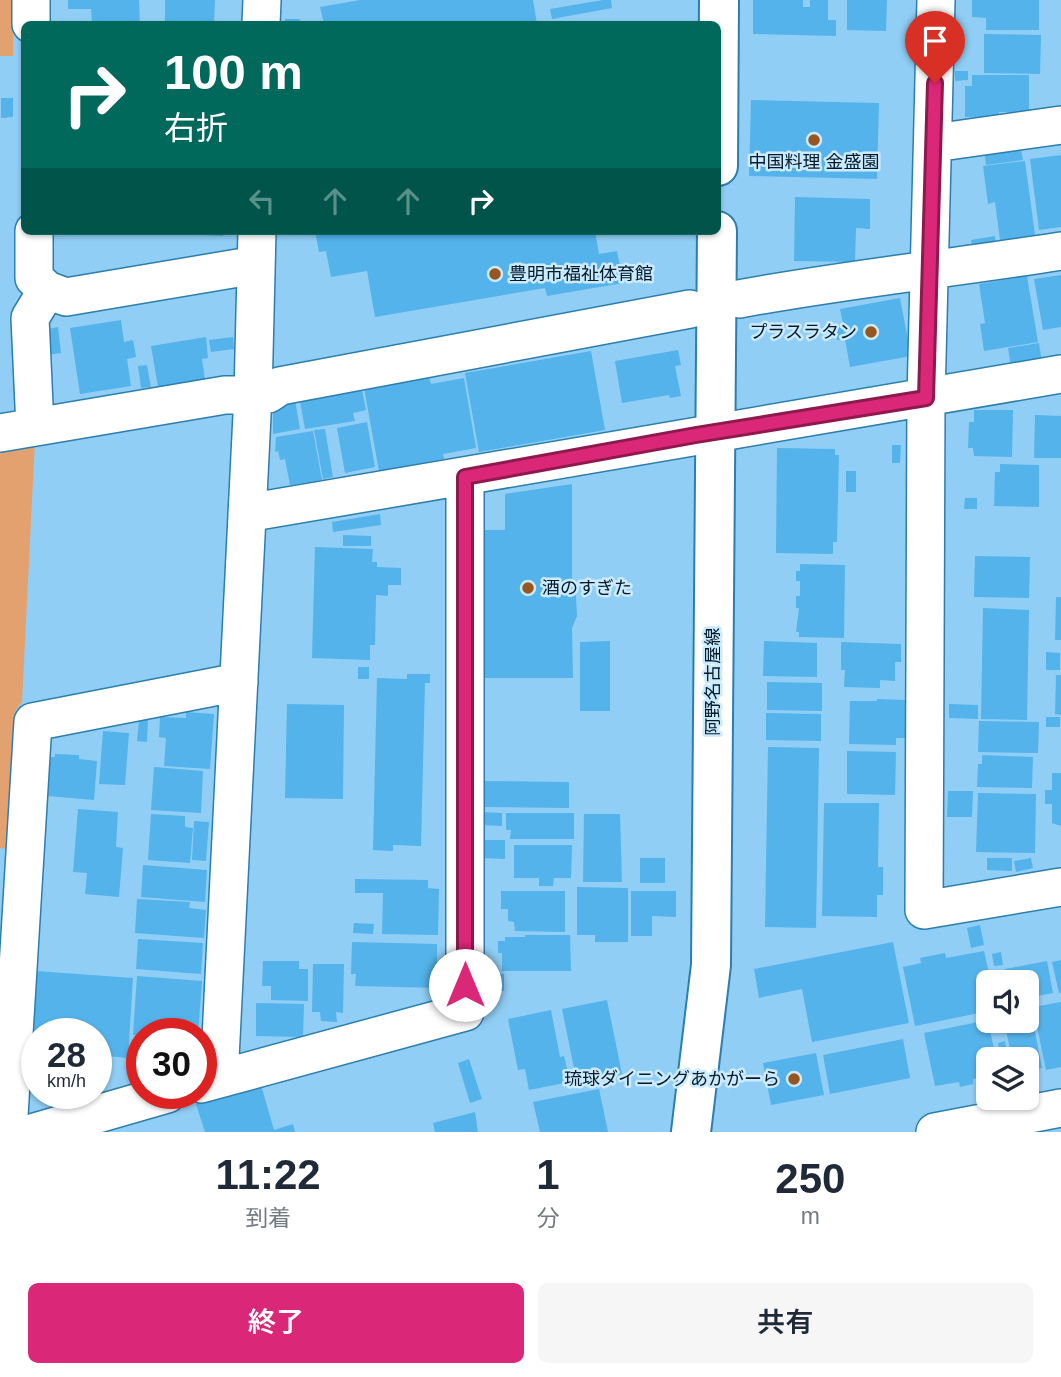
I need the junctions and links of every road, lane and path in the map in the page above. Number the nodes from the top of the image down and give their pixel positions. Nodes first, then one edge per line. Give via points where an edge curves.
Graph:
1 (31, 0) edge
2 (262, 0) edge
3 (719, 0) edge
4 (936, 0) edge
5 (31, 21) edge
6 (261, 21) edge
7 (719, 21) edge
8 (1061, 125) edge
9 (934, 143) junction
10 (34, 235) edge
11 (717, 235) edge
12 (256, 248) edge
13 (1061, 251) edge
14 (930, 268) junction
15 (47, 290) junction
16 (739, 299) dead end
17 (690, 309) dead end
18 (1061, 374) edge
19 (253, 395) junction
20 (926, 398) junction
21 (18, 430) edge
22 (715, 432) junction
23 (465, 477) junction
24 (247, 513) junction
25 (239, 682) junction
26 (1061, 887) edge
27 (215, 1018) edge
28 (217, 1079) edge
29 (126, 1106) edge
30 (1061, 1108) edge
31 (8, 1132) edge
32 (35, 1132) edge
33 (691, 1132) edge
34 (935, 1132) edge

1 - 5 street
2 - 6 street
3 - 7 main road
4 - 9 street
8 - 9 street
9 - 14 street
10 - 15 street via 34,278
11 - 22 main road, 阿野名古屋線
12 - 15 street via 66,297
12 - 19 street
13 - 14 street
14 - 16 street
14 - 20 street
15 - 21 street via 30,318
17 - 19 street via 280,386 268,394
18 - 20 street
19 - 21 street via 225,395
19 - 24 street
20 - 22 street
20 - 26 street via 924,910
22 - 23 street
22 - 33 main road, 阿野名古屋線 via 711,965
23 - 24 street
23 - 28 street via 465,1012
24 - 25 street
25 - 27 street
25 - 31 street via 33,722
29 - 32 street
30 - 34 street

